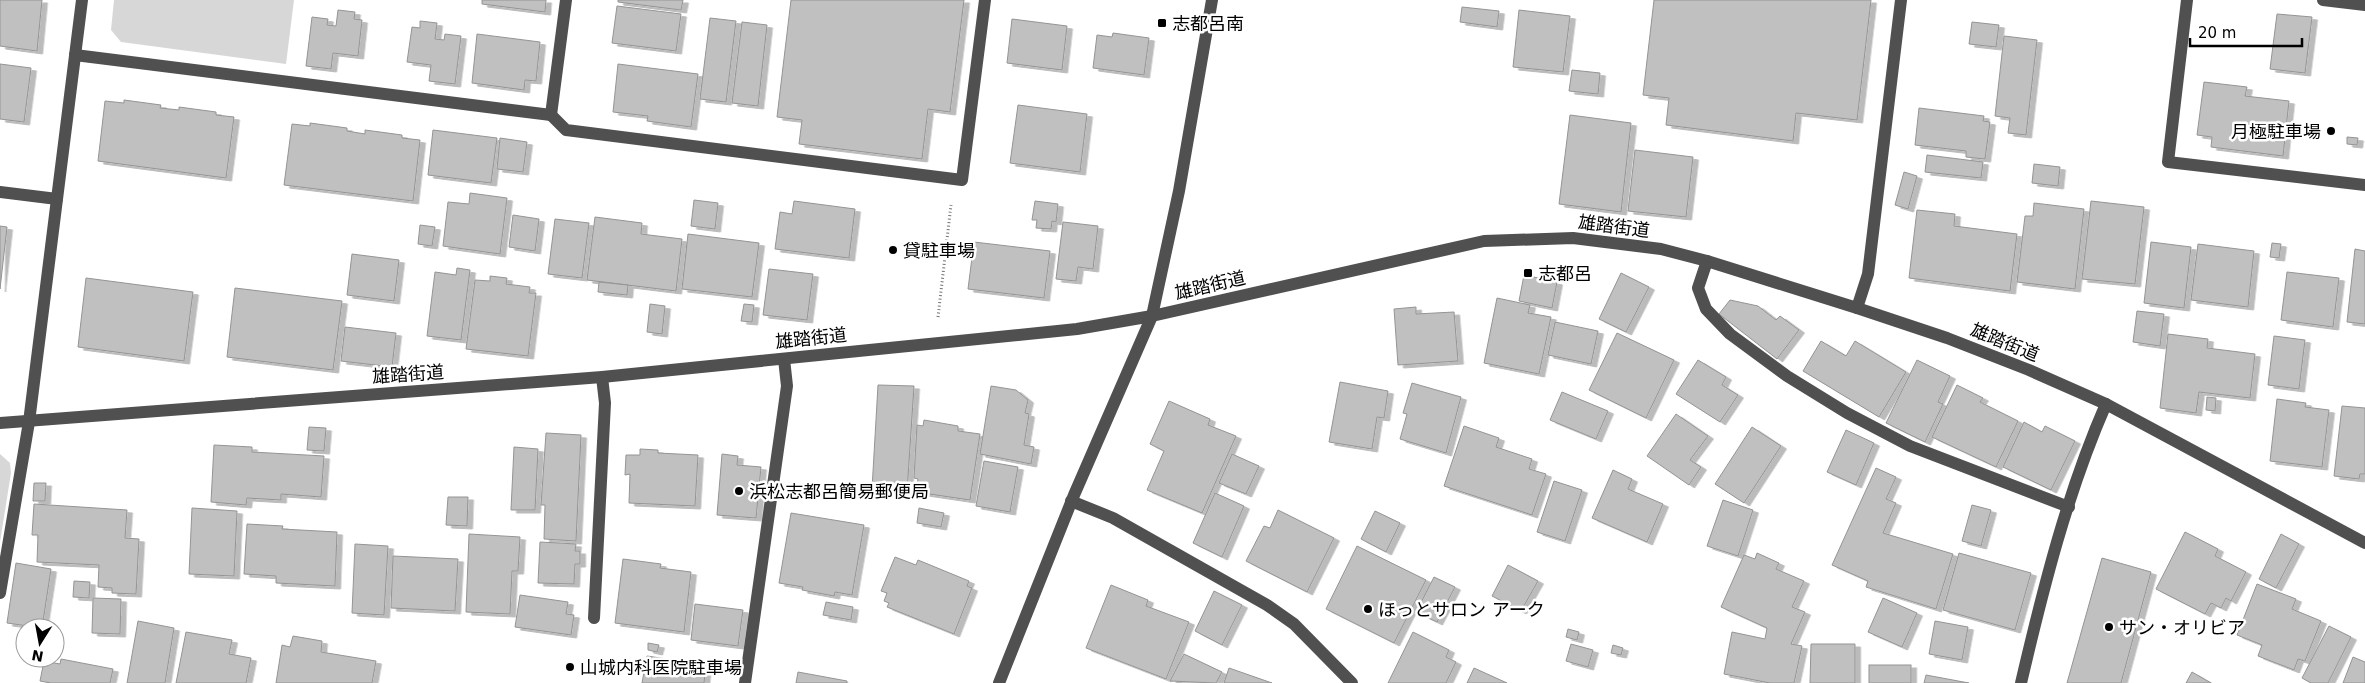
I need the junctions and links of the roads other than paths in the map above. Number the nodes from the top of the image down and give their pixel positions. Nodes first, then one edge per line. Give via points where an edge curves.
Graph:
1 (82, 0) edge
2 (566, 0) edge
3 (985, 0) edge
4 (1212, 0) edge
5 (1900, 0) edge
6 (2187, 0) edge
7 (2323, 0) edge
8 (2365, 5) edge
9 (75, 55) junction
10 (551, 115) junction
11 (2365, 185) edge
12 (0, 192) edge
13 (57, 199) junction
14 (1706, 261) junction
15 (1857, 308) junction
16 (1152, 316) junction
17 (784, 359) junction
18 (602, 377) junction
19 (2106, 404) junction
20 (29, 422) junction
21 (0, 424) edge
22 (1072, 501) junction
23 (2069, 507) junction
24 (2365, 543) edge
25 (0, 593) edge
26 (594, 618) dead end
27 (745, 683) edge
28 (999, 683) edge
29 (1352, 683) edge
30 (2021, 683) edge

1 - 9 street
2 - 10 street
3 - 10 street via 962,180 566,130
4 - 16 street via 1181,181
5 - 15 street via 1868,274
6 - 11 street via 2168,162
7 - 8 street
9 - 10 street
9 - 13 street
12 - 13 street
13 - 20 street
14 - 15 street, 雄踏街道
14 - 16 street, 雄踏街道 via 1661,249 1582,239 1484,241
14 - 23 street via 1698,288 1706,309 1730,334 1787,376 1910,446
15 - 19 street, 雄踏街道 via 1965,345
16 - 17 street, 雄踏街道 via 1076,329
16 - 22 street
17 - 18 street, 雄踏街道
17 - 27 street via 787,386
18 - 20 street, 雄踏街道
18 - 26 street via 605,403
19 - 23 street
19 - 24 street, 雄踏街道
20 - 21 street, 雄踏街道
20 - 25 street
22 - 28 street
22 - 29 street via 1113,518 1267,605 1294,624
23 - 30 street via 2037,614

